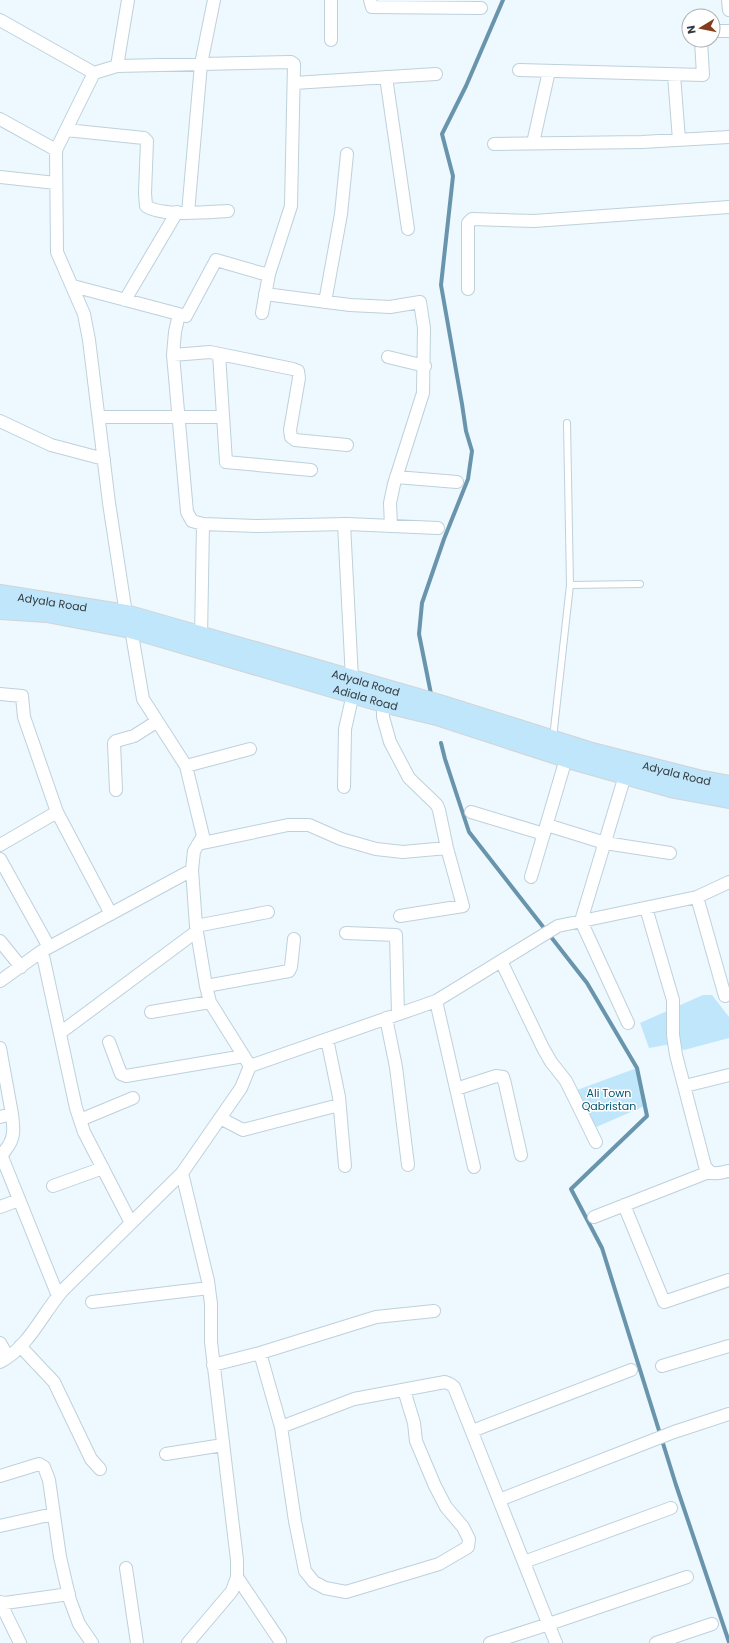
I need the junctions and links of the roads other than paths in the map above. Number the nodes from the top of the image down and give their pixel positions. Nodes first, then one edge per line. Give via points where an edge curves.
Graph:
1 (128, 0) edge
2 (214, 0) edge
3 (331, 0) edge
4 (370, 0) edge
5 (728, 0) edge
6 (481, 8) dead end
7 (729, 10) edge
8 (0, 20) edge
9 (331, 40) dead end
10 (701, 48) edge
11 (201, 64) junction
12 (117, 66) junction
13 (519, 70) dead end
14 (549, 71) junction
15 (94, 73) junction
16 (436, 74) dead end
17 (674, 75) junction
18 (386, 77) junction
19 (294, 83) junction
20 (0, 119) edge
21 (66, 130) junction
22 (729, 137) edge
23 (679, 140) junction
24 (533, 143) junction
25 (494, 144) dead end
26 (56, 150) junction
27 (347, 154) dead end
28 (0, 177) edge
29 (56, 183) junction
30 (729, 207) edge
31 (228, 211) dead end
32 (182, 213) junction
33 (408, 229) dead end
34 (269, 274) junction
35 (73, 286) junction
36 (468, 289) dead end
37 (265, 294) junction
38 (125, 300) junction
39 (325, 302) junction
40 (262, 313) dead end
41 (179, 314) junction
42 (219, 354) junction
43 (173, 355) junction
44 (388, 357) dead end
45 (424, 366) junction
46 (99, 417) junction
47 (223, 417) junction
48 (179, 418) junction
49 (0, 421) edge
50 (567, 423) dead end
51 (347, 445) dead end
52 (104, 459) junction
53 (311, 470) dead end
54 (396, 477) junction
55 (456, 482) dead end
56 (203, 524) junction
57 (344, 524) junction
58 (391, 526) junction
59 (438, 528) dead end
60 (640, 584) dead end
61 (570, 585) junction
62 (0, 594) edge
63 (0, 610) edge
64 (128, 622) junction
65 (201, 637) junction
66 (352, 686) junction
67 (0, 694) edge
68 (384, 703) junction
69 (156, 722) junction
70 (563, 747) junction
71 (250, 749) dead end
72 (186, 766) junction
73 (627, 768) junction
74 (729, 785) edge
75 (344, 787) dead end
76 (116, 790) dead end
77 (729, 799) edge
78 (57, 812) junction
79 (470, 812) dead end
80 (545, 830) junction
81 (605, 843) junction
82 (198, 844) junction
83 (0, 845) edge
84 (447, 848) junction
85 (670, 853) dead end
86 (0, 859) edge
87 (192, 870) junction
88 (531, 877) dead end
89 (729, 882) edge
90 (697, 897) junction
91 (646, 908) junction
92 (268, 912) dead end
93 (111, 914) junction
94 (400, 916) dead end
95 (582, 921) junction
96 (197, 929) junction
97 (346, 934) dead end
98 (294, 939) dead end
99 (0, 941) edge
100 (46, 949) junction
101 (501, 960) junction
102 (21, 967) junction
103 (0, 981) edge
104 (206, 986) junction
105 (725, 996) dead end
106 (436, 1001) junction
107 (210, 1002) junction
108 (150, 1012) dead end
109 (392, 1016) junction
110 (628, 1023) dead end
111 (60, 1033) junction
112 (327, 1039) junction
113 (109, 1042) dead end
114 (0, 1048) edge
115 (247, 1061) junction
116 (729, 1075) edge
117 (685, 1086) junction
118 (456, 1089) junction
119 (133, 1098) dead end
120 (340, 1105) junction
121 (12, 1114) junction
122 (0, 1117) edge
123 (220, 1118) junction
124 (80, 1120) junction
125 (596, 1142) dead end
126 (521, 1155) dead end
127 (408, 1165) dead end
128 (345, 1166) dead end
129 (474, 1167) dead end
130 (102, 1168) junction
131 (729, 1171) edge
132 (708, 1172) junction
133 (182, 1173) junction
134 (53, 1186) dead end
135 (19, 1200) junction
136 (624, 1205) junction
137 (0, 1207) edge
138 (594, 1217) dead end
139 (131, 1223) junction
140 (729, 1280) edge
141 (209, 1288) junction
142 (58, 1296) junction
143 (92, 1302) dead end
144 (434, 1311) dead end
145 (0, 1343) edge
146 (20, 1346) junction
147 (729, 1346) edge
148 (260, 1353) junction
149 (4, 1360) edge
150 (213, 1365) junction
151 (662, 1366) dead end
152 (631, 1370) dead end
153 (404, 1390) junction
154 (729, 1414) edge
155 (281, 1427) junction
156 (472, 1431) junction
157 (223, 1445) junction
158 (166, 1454) dead end
159 (100, 1469) dead end
160 (0, 1476) edge
161 (499, 1500) junction
162 (672, 1508) dead end
163 (54, 1514) junction
164 (0, 1526) edge
165 (524, 1562) junction
166 (126, 1568) dead end
167 (237, 1577) junction
168 (687, 1577) dead end
169 (69, 1594) junction
170 (0, 1602) edge
171 (549, 1624) junction
172 (712, 1624) dead end
173 (280, 1641) dead end
174 (20, 1643) edge
175 (92, 1643) edge
176 (137, 1643) edge
177 (188, 1643) edge
178 (490, 1643) edge
179 (556, 1643) edge
180 (656, 1643) edge

1 - 12 street
2 - 11 street
3 - 9 street
4 - 6 street via 372,7
5 - 7 street
8 - 15 street
10 - 17 street via 703,75
11 - 12 street
11 - 19 street via 291,62 294,64
11 - 32 street
12 - 15 street
13 - 14 street
14 - 17 street
14 - 24 street
15 - 21 street
16 - 18 street
17 - 23 street
18 - 19 street
18 - 33 street
19 - 34 street via 291,206
20 - 26 street
21 - 26 street
21 - 32 street via 144,138 147,141 146,206 151,210
22 - 23 street
23 - 24 street
24 - 25 street
26 - 29 street
27 - 39 street via 341,214
28 - 29 street
29 - 35 street via 57,252
30 - 36 street via 534,221 472,219 468,222
31 - 32 street
32 - 38 street
34 - 37 street
34 - 41 street via 261,274 216,260 187,314
35 - 38 street
35 - 46 street via 84,314
37 - 39 street
37 - 40 street
38 - 41 street
39 - 45 street via 390,307 420,302 424,328
41 - 43 street via 174,332
42 - 43 street via 210,352
42 - 47 street
42 - 51 street via 298,371 290,437 295,440
43 - 48 street
44 - 45 street
45 - 54 street via 423,393
46 - 48 street
46 - 52 street
47 - 48 street
47 - 53 street via 226,462
48 - 56 street via 187,512 192,521
49 - 52 street via 52,445
50 - 61 lane
52 - 64 street
54 - 55 street
54 - 58 street via 390,503
56 - 57 street
56 - 65 street
57 - 58 street
57 - 66 street
58 - 59 street
60 - 61 lane
61 - 70 lane
62 - 64 main road, Adyala Road
63 - 64 main road, Adiala Road
64 - 65 main road, Adyala Road
64 - 66 main road, Adiala Road
64 - 69 street via 143,699
65 - 66 main road, Adyala Road
66 - 68 main road, Adiala Road
66 - 70 main road, Adyala Road
66 - 75 street via 345,729
67 - 78 street via 22,696 24,717
68 - 70 main road, Adiala Road
68 - 84 street via 383,717 390,742 409,778 437,805
69 - 72 street
69 - 76 street via 134,736 114,743
70 - 73 main road, Adiala Road
70 - 80 street
71 - 72 street
72 - 82 street via 203,836
73 - 74 main road, Adyala Road
73 - 77 main road, Adiala Road via 675,790
73 - 81 street
78 - 83 street
78 - 93 street
79 - 80 street
80 - 81 street
80 - 88 street
81 - 85 street
81 - 95 street
82 - 84 street via 288,825 309,824 341,839 376,848 403,852
82 - 87 street via 194,851
84 - 94 street via 463,906
86 - 100 street
87 - 93 street
87 - 96 street
89 - 90 street
90 - 91 street
90 - 105 street
91 - 95 street
91 - 117 street via 673,1000 673,1035
92 - 96 street
93 - 100 street
95 - 101 street via 558,926
95 - 110 street
96 - 104 street
96 - 111 street
97 - 109 street via 396,934
98 - 104 street via 292,967 289,971
99 - 102 street
100 - 102 street
100 - 111 street
101 - 106 street
101 - 125 street via 543,1048 566,1081
102 - 103 street
104 - 107 street
106 - 109 street
106 - 118 street
107 - 108 street
107 - 115 street
109 - 112 street
109 - 127 street
111 - 124 street
112 - 115 street
112 - 120 street
113 - 115 street via 121,1074 126,1076
114 - 121 street
115 - 123 street via 241,1088
116 - 117 street
117 - 132 street
118 - 126 street via 496,1076 502,1077
118 - 129 street
119 - 124 street
120 - 123 street via 243,1130
120 - 128 street
121 - 122 street
121 - 135 street via 14,1133 2,1157
123 - 133 street
124 - 130 street
130 - 134 street
130 - 139 street
131 - 132 street via 714,1174
132 - 136 street
133 - 139 street
133 - 141 street
135 - 137 street
135 - 142 street
136 - 138 street
136 - 140 street via 664,1302
139 - 142 street
141 - 143 street
141 - 150 street
142 - 146 street via 28,1339
144 - 148 street via 376,1317
145 - 149 street
146 - 149 street
146 - 159 street via 54,1382 91,1459
147 - 151 street
148 - 150 street
148 - 155 street
150 - 157 street
152 - 156 street
153 - 155 street via 354,1399
153 - 155 street via 414,1423 416,1441 446,1507 463,1527 469,1539 468,1547 439,1564 346,1592 325,1588 314,1582 305,1571
153 - 156 street via 445,1382 450,1384 454,1387
154 - 161 street via 674,1432
156 - 161 street
157 - 158 street
157 - 167 street via 237,1555
160 - 163 street via 39,1464 44,1467
161 - 165 street
162 - 165 street
163 - 164 street
163 - 169 street via 60,1557
165 - 171 street
166 - 176 street
167 - 173 street
167 - 177 street via 232,1591
168 - 171 street
169 - 170 street
169 - 175 street via 79,1624
170 - 174 street
171 - 178 street
171 - 179 street
172 - 180 street

